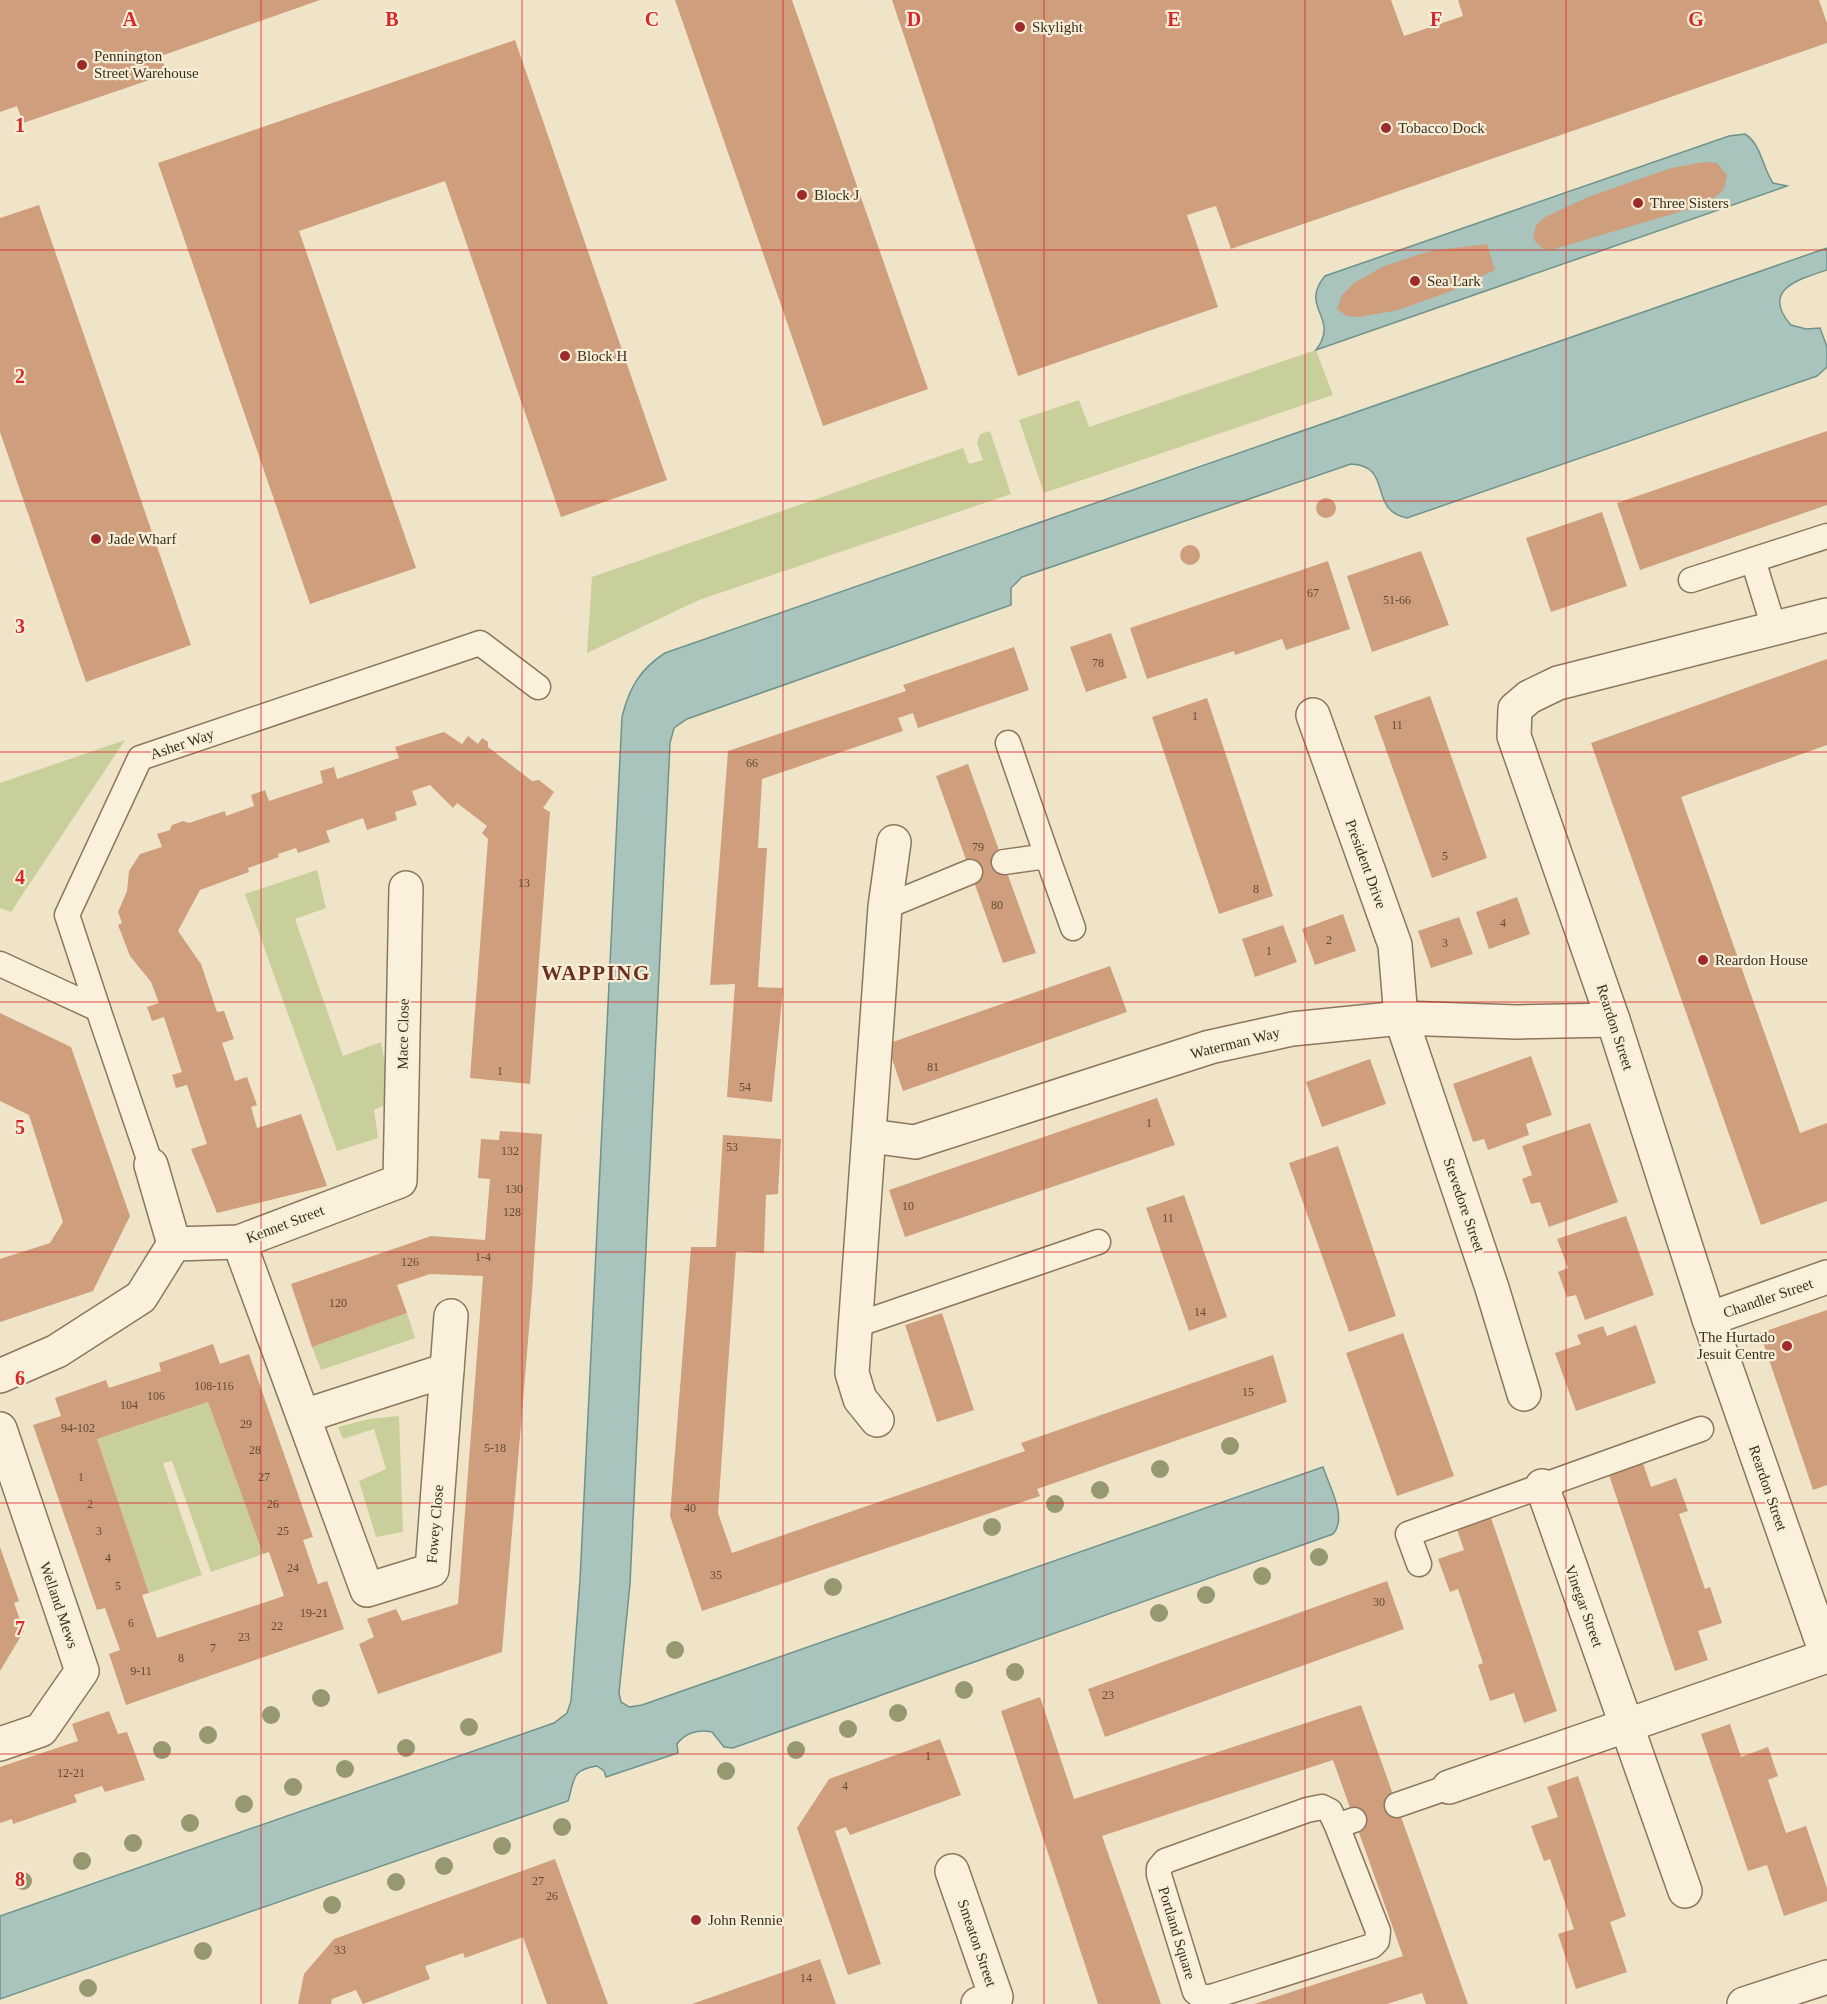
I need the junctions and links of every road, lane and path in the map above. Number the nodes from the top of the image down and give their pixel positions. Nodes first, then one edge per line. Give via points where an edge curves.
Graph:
1 (1827, 536) edge
2 (1753, 560) junction
3 (1691, 580) dead end
4 (1827, 615) edge
5 (1774, 628) junction
6 (538, 687) dead end
7 (1313, 715) dead end
8 (1008, 743) dead end
9 (894, 842) dead end
10 (1047, 856) junction
11 (1004, 862) dead end
12 (970, 872) dead end
13 (406, 888) dead end
14 (885, 907) junction
15 (1073, 928) dead end
16 (0, 964) edge
17 (98, 1009) junction
18 (1401, 1018) junction
19 (1613, 1020) junction
20 (870, 1136) junction
21 (151, 1165) joint
22 (400, 1180) joint
23 (239, 1242) junction
24 (1098, 1242) dead end
25 (174, 1244) junction
26 (1827, 1277) edge
27 (451, 1316) dead end
28 (1709, 1318) junction
29 (856, 1325) junction
30 (447, 1370) junction
31 (0, 1376) edge
32 (1524, 1394) dead end
33 (304, 1416) junction
34 (877, 1420) dead end
35 (1701, 1429) dead end
36 (0, 1430) edge
37 (1542, 1486) junction
38 (1419, 1564) dead end
39 (1827, 1656) edge
40 (1627, 1727) junction
41 (0, 1744) edge
42 (1449, 1787) joint
43 (1397, 1804) dead end
44 (1346, 1823) joint
45 (952, 1871) dead end
46 (1685, 1892) dead end
47 (1827, 1977) edge
48 (978, 2004) edge
49 (1744, 2004) edge

1 - 2 lane
2 - 3 lane
2 - 5 lane
4 - 5 street, Reardon Street
5 - 19 street, Reardon Street via 1558,683 1529,697 1515,709 1514,736
6 - 17 lane, Asher Way via 480,643 140,758 67,915
7 - 18 street, President Drive via 1395,945
8 - 10 lane
9 - 14 street
10 - 11 lane
10 - 15 lane
12 - 14 lane
13 - 22 street, Mace Close
14 - 20 street
16 - 17 lane
17 - 21 lane
18 - 19 street, Waterman Way
18 - 20 street, Waterman Way via 1292,1029 1210,1047 915,1142
18 - 32 street, Stevedore Street
19 - 28 street, Reardon Street
20 - 29 street
21 - 25 street
22 - 23 street, Kennet Street
23 - 25 street, Kennet Street
23 - 33 street, Fowey Close
24 - 29 lane
25 - 31 street via 141,1298 57,1351
26 - 28 street, Chandler Street
27 - 30 street, Fowey Close
28 - 39 street, Reardon Street
29 - 34 street via 852,1373 860,1399
30 - 33 street
30 - 33 street, Fowey Close via 432,1570 367,1590
35 - 37 lane
36 - 41 street, Welland Mews via 82,1671 41,1730
37 - 38 lane via 1408,1534
37 - 40 street, Vinegar Street
39 - 40 street
40 - 42 street
40 - 46 street, Vinegar Street
42 - 43 lane
44 - 44 lane, Portland Square via 1322,1807 1307,1810 1165,1861 1159,1868 1196,1992 1204,1998 1214,1996 1372,1946 1377,1941 1378,1931
45 - 48 street, Smeaton Street via 996,1997
47 - 49 street

